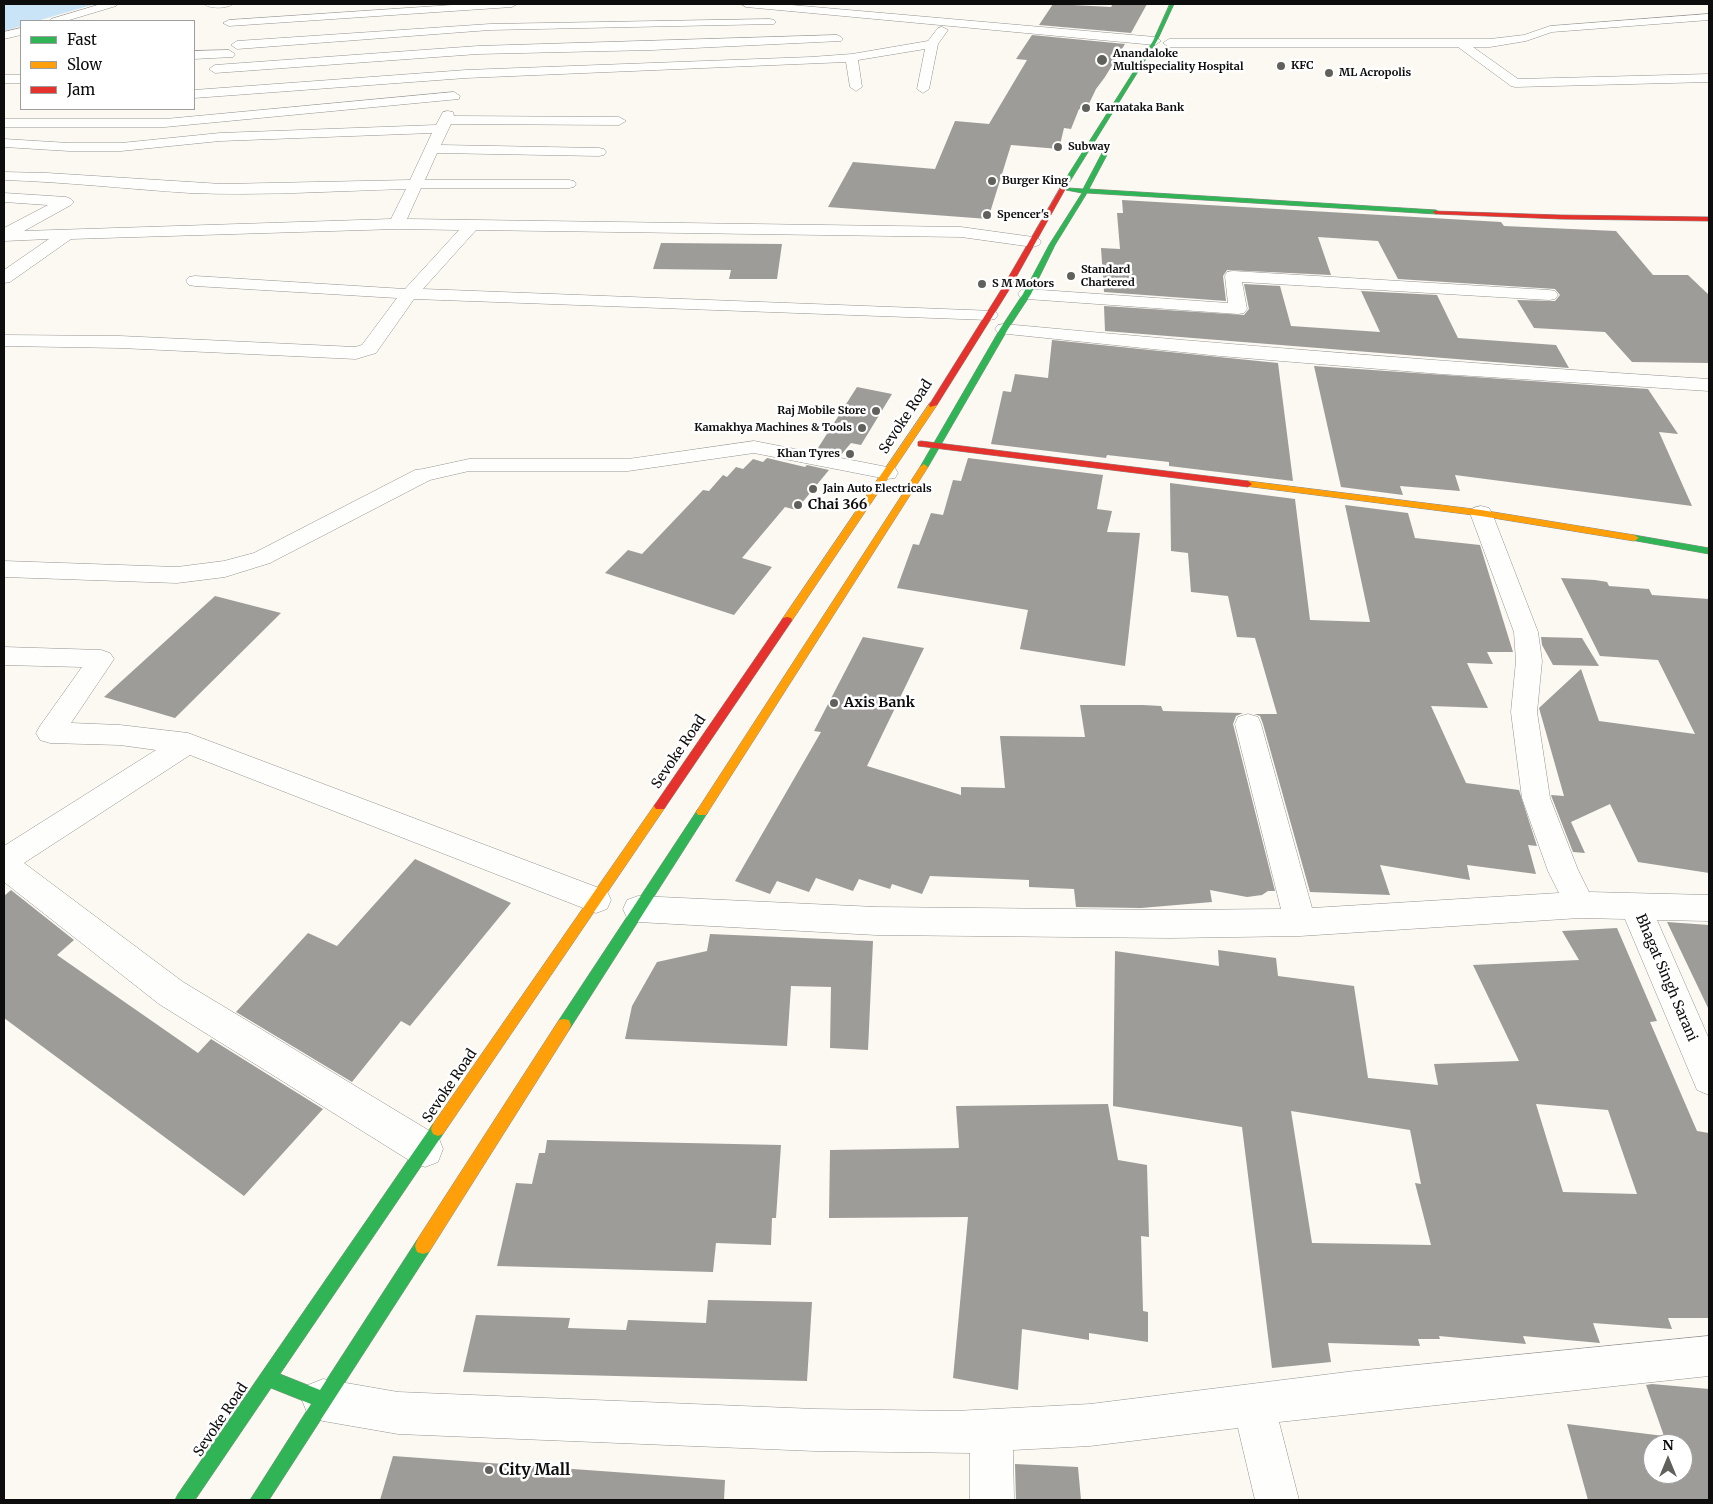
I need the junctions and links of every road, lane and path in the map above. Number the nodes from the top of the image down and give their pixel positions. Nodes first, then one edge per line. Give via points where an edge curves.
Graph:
1 (112, 4) edge
2 (209, 4) edge
3 (228, 4) edge
4 (503, 4) edge
5 (746, 4) edge
6 (1172, 4) edge
7 (1183, 4) edge
8 (661, 10) dead end
9 (1709, 17) edge
10 (949, 18) junction
11 (57, 20) edge
12 (221, 20) junction
13 (770, 22) dead end
14 (657, 24) junction
15 (490, 27) junction
16 (20, 31) edge
17 (1172, 35) junction
18 (4, 38) edge
19 (837, 39) dead end
20 (20, 40) edge
21 (1155, 42) junction
22 (932, 44) junction
23 (1462, 44) junction
24 (652, 46) junction
25 (233, 49) junction
26 (478, 50) junction
27 (195, 55) edge
28 (1161, 55) dead end
29 (852, 58) junction
30 (650, 67) junction
31 (215, 69) junction
32 (466, 74) junction
33 (1709, 78) edge
34 (4, 79) edge
35 (20, 79) edge
36 (856, 87) dead end
37 (923, 89) dead end
38 (195, 91) edge
39 (195, 92) edge
40 (454, 96) junction
41 (175, 110) edge
42 (619, 121) dead end
43 (4, 123) edge
44 (165, 123) junction
45 (443, 125) junction
46 (4, 143) edge
47 (1111, 143) dead end
48 (432, 149) junction
49 (599, 152) dead end
50 (1073, 173) junction
51 (1092, 175) junction
52 (4, 176) edge
53 (416, 184) junction
54 (569, 184) dead end
55 (1062, 190) junction
56 (1085, 192) junction
57 (4, 198) edge
58 (1709, 219) edge
59 (397, 224) junction
60 (472, 225) junction
61 (67, 234) junction
62 (4, 235) edge
63 (1033, 242) junction
64 (4, 278) edge
65 (195, 281) dead end
66 (409, 294) junction
67 (1027, 294) junction
68 (1549, 295) dead end
69 (989, 315) junction
70 (1004, 329) junction
71 (4, 341) edge
72 (1709, 385) edge
73 (909, 442) junction
74 (937, 446) junction
75 (887, 473) junction
76 (1480, 513) junction
77 (1709, 551) edge
78 (4, 570) edge
79 (4, 656) edge
80 (1248, 724) dead end
81 (188, 742) junction
82 (4, 861) edge
83 (4, 865) edge
84 (600, 901) junction
85 (1580, 905) junction
86 (1635, 906) junction
87 (634, 908) junction
88 (1709, 908) edge
89 (1300, 922) junction
90 (1709, 1078) edge
91 (424, 1149) junction
92 (1709, 1356) edge
93 (268, 1378) junction
94 (324, 1400) junction
95 (1254, 1406) junction
96 (991, 1430) junction
97 (184, 1500) edge
98 (259, 1500) edge
99 (992, 1500) edge
100 (1277, 1500) edge

1 - 11 street
2 - 3 street
3 - 12 street
4 - 12 street
4 - 15 street
5 - 10 street
6 - 21 main road, Sevoke Road
7 - 17 main road
8 - 14 street
9 - 23 street via 1550,29 1515,40
10 - 21 street
10 - 22 street
12 - 25 street via 256,25
13 - 14 street
14 - 15 street
14 - 24 street
15 - 25 street
15 - 26 street
16 - 18 street
17 - 21 main road
17 - 23 street
17 - 28 main road
18 - 20 street
19 - 24 street
21 - 50 main road, Sevoke Road
22 - 29 street
22 - 37 street
23 - 33 street via 1515,83
24 - 26 street
24 - 30 street
25 - 27 street
25 - 31 street
26 - 31 street
26 - 32 street
29 - 30 street
29 - 36 street
30 - 32 street
31 - 38 street
32 - 39 street
32 - 40 street
34 - 35 street
40 - 44 street
40 - 45 street
41 - 44 street
42 - 45 street
43 - 44 street
45 - 46 street via 220,137 121,147
45 - 48 street
47 - 51 main road
48 - 49 street
48 - 53 street
50 - 51 main road
50 - 55 main road, Sevoke Road
51 - 56 main road
52 - 53 street via 214,189
53 - 54 street
53 - 59 street
55 - 56 main road
55 - 63 main road, Sevoke Road
56 - 58 main road via 1550,217
56 - 67 main road
57 - 62 street via 66,202
59 - 60 street
59 - 61 street
60 - 63 street via 934,231
60 - 66 street
61 - 62 street
61 - 64 street
63 - 69 main road, Sevoke Road
65 - 66 street
66 - 69 street
66 - 71 street via 369,349 361,352 120,342
67 - 68 street via 1238,309 1233,276
67 - 70 main road
69 - 73 main road, Sevoke Road
70 - 72 street via 1441,368
70 - 74 main road
73 - 74 main road
73 - 75 main road, Sevoke Road
74 - 76 main road
74 - 87 main road
75 - 78 street via 754,447 628,465 469,465 423,475 262,558 225,569 177,575
75 - 84 main road, Sevoke Road
76 - 77 main road
76 - 85 street via 1526,632 1529,661 1524,712 1536,798 1562,871
79 - 81 street via 101,659 50,733 120,735
80 - 89 street
81 - 82 street
81 - 84 street
83 - 91 street via 171,993
84 - 91 main road, Sevoke Road
85 - 86 street
85 - 89 street
86 - 88 street
86 - 90 street, Bhagat Singh Sarani
87 - 89 street via 876,921
87 - 94 main road
91 - 93 main road, Sevoke Road
92 - 95 street via 1355,1392
93 - 94 main road
93 - 97 main road, Sevoke Road
94 - 96 street via 398,1413 814,1430
94 - 98 main road
95 - 96 street via 1090,1425
95 - 100 street
96 - 99 street

